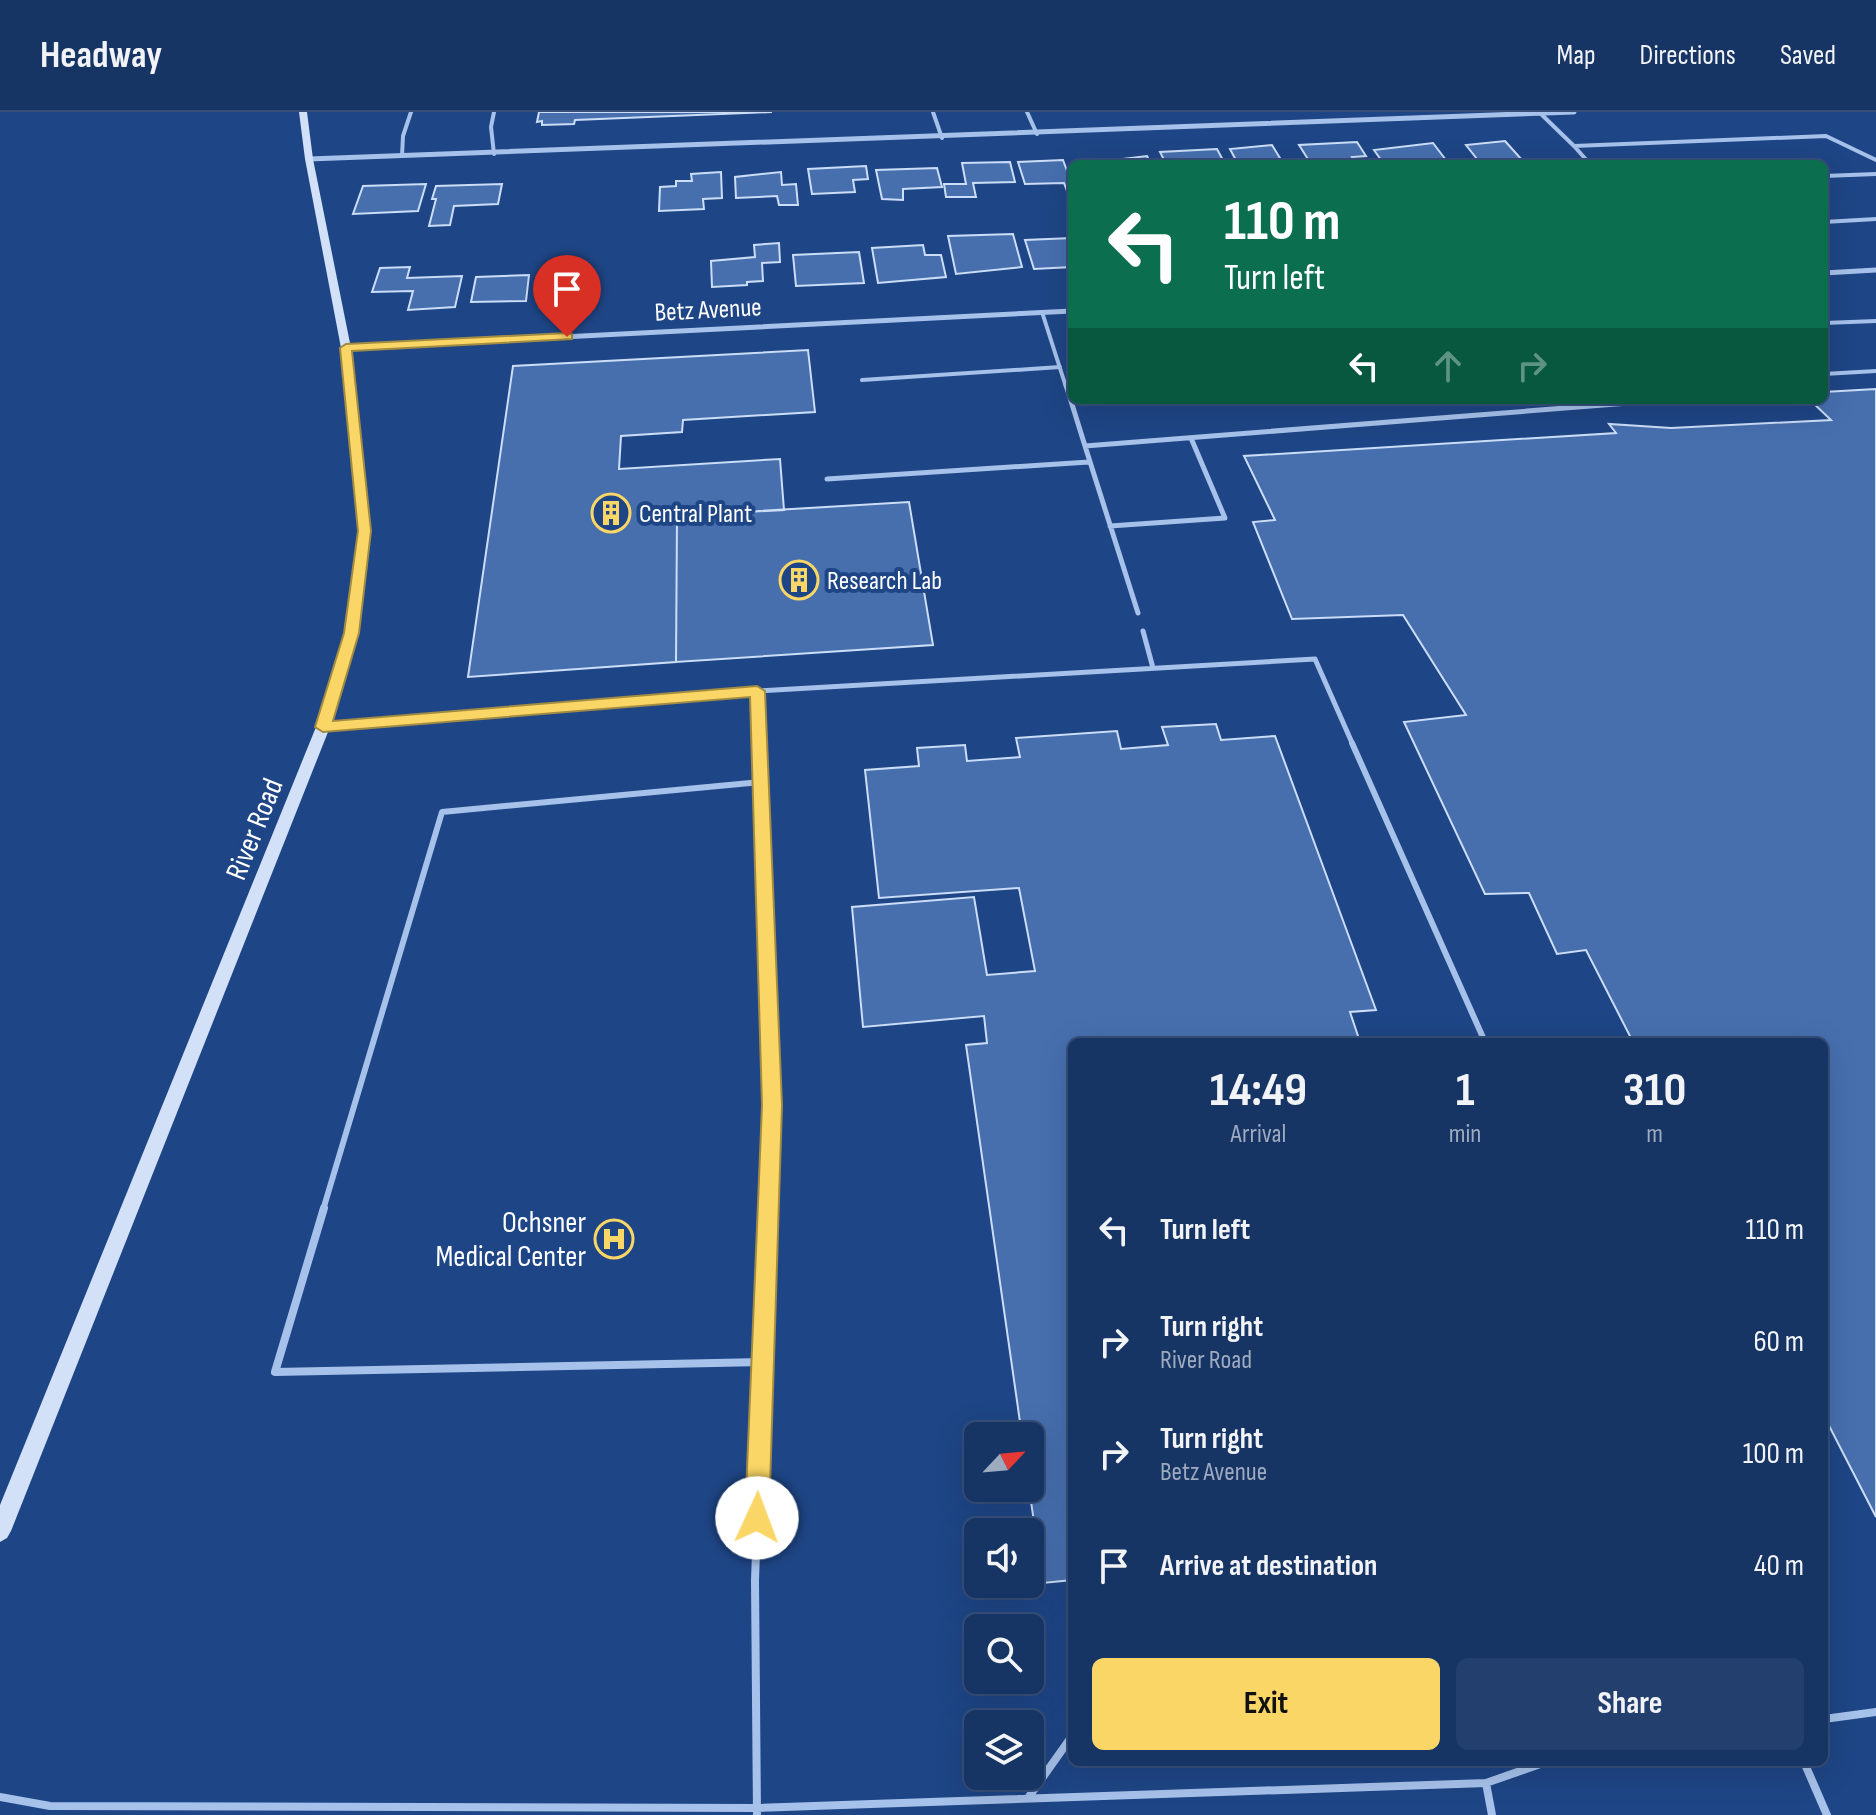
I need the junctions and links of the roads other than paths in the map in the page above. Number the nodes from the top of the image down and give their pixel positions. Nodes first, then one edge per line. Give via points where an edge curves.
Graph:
1 (303, 112) edge
2 (411, 112) edge
3 (494, 112) edge
4 (933, 112) edge
5 (1027, 112) edge
6 (1453, 112) edge
7 (1574, 112) edge
8 (1541, 114) edge
9 (1458, 118) junction
10 (1037, 134) junction
11 (942, 138) junction
12 (1574, 146) junction
13 (494, 154) junction
14 (402, 156) junction
15 (309, 159) junction
16 (1586, 160) edge
17 (1876, 160) edge
18 (1876, 174) edge
19 (1828, 176) edge
20 (1876, 219) edge
21 (1828, 222) edge
22 (1876, 270) edge
23 (1828, 273) edge
24 (1068, 311) edge
25 (1042, 312) junction
26 (1876, 321) edge
27 (1828, 323) edge
28 (346, 348) junction
29 (1060, 367) junction
30 (1876, 371) edge
31 (1828, 374) edge
32 (862, 380) dead end
33 (1068, 392) edge
34 (1072, 404) edge
35 (1617, 404) edge
36 (1191, 438) junction
37 (1085, 446) junction
38 (1089, 462) junction
39 (827, 479) dead end
40 (1110, 526) junction
41 (1138, 613) dead end
42 (1143, 631) dead end
43 (1153, 668) junction
44 (757, 691) junction
45 (323, 727) junction
46 (761, 782) junction
47 (1483, 1038) edge
48 (763, 1362) junction
49 (0, 1531) edge
50 (1876, 1712) edge
51 (1828, 1718) edge
52 (1068, 1742) edge
53 (1535, 1766) edge
54 (1806, 1766) edge
55 (1486, 1783) junction
56 (0, 1797) edge
57 (1028, 1798) junction
58 (757, 1811) edge
59 (1492, 1815) edge
60 (1827, 1815) edge

1 - 15 main road, River Road
2 - 14 lane
3 - 13 lane
4 - 11 lane
5 - 10 lane
6 - 9 lane
7 - 8 street
8 - 9 street
8 - 12 lane
9 - 10 street
10 - 11 street
11 - 13 street
12 - 16 lane
12 - 17 lane via 1826,136
13 - 14 street
14 - 15 street
15 - 28 main road, River Road
18 - 19 lane
20 - 21 lane
22 - 23 street
24 - 25 street, Betz Avenue
25 - 28 street, Betz Avenue
25 - 29 lane
26 - 27 lane
28 - 45 main road, River Road via 365,531 351,633
29 - 32 lane
29 - 33 lane
30 - 31 lane
34 - 37 lane
35 - 36 lane
36 - 37 lane
36 - 40 lane via 1225,518
37 - 38 lane
38 - 39 lane
38 - 40 lane
40 - 41 lane
42 - 43 lane
43 - 44 lane
43 - 47 lane via 1315,659
44 - 45 lane
44 - 46 lane
45 - 49 main road, River Road
46 - 48 lane via 772,1105
46 - 48 lane via 442,812 275,1372
48 - 58 lane via 755,1581
50 - 51 lane
52 - 57 lane
53 - 55 lane
54 - 60 lane
55 - 57 lane
55 - 59 lane
56 - 58 lane via 50,1806
57 - 58 lane

